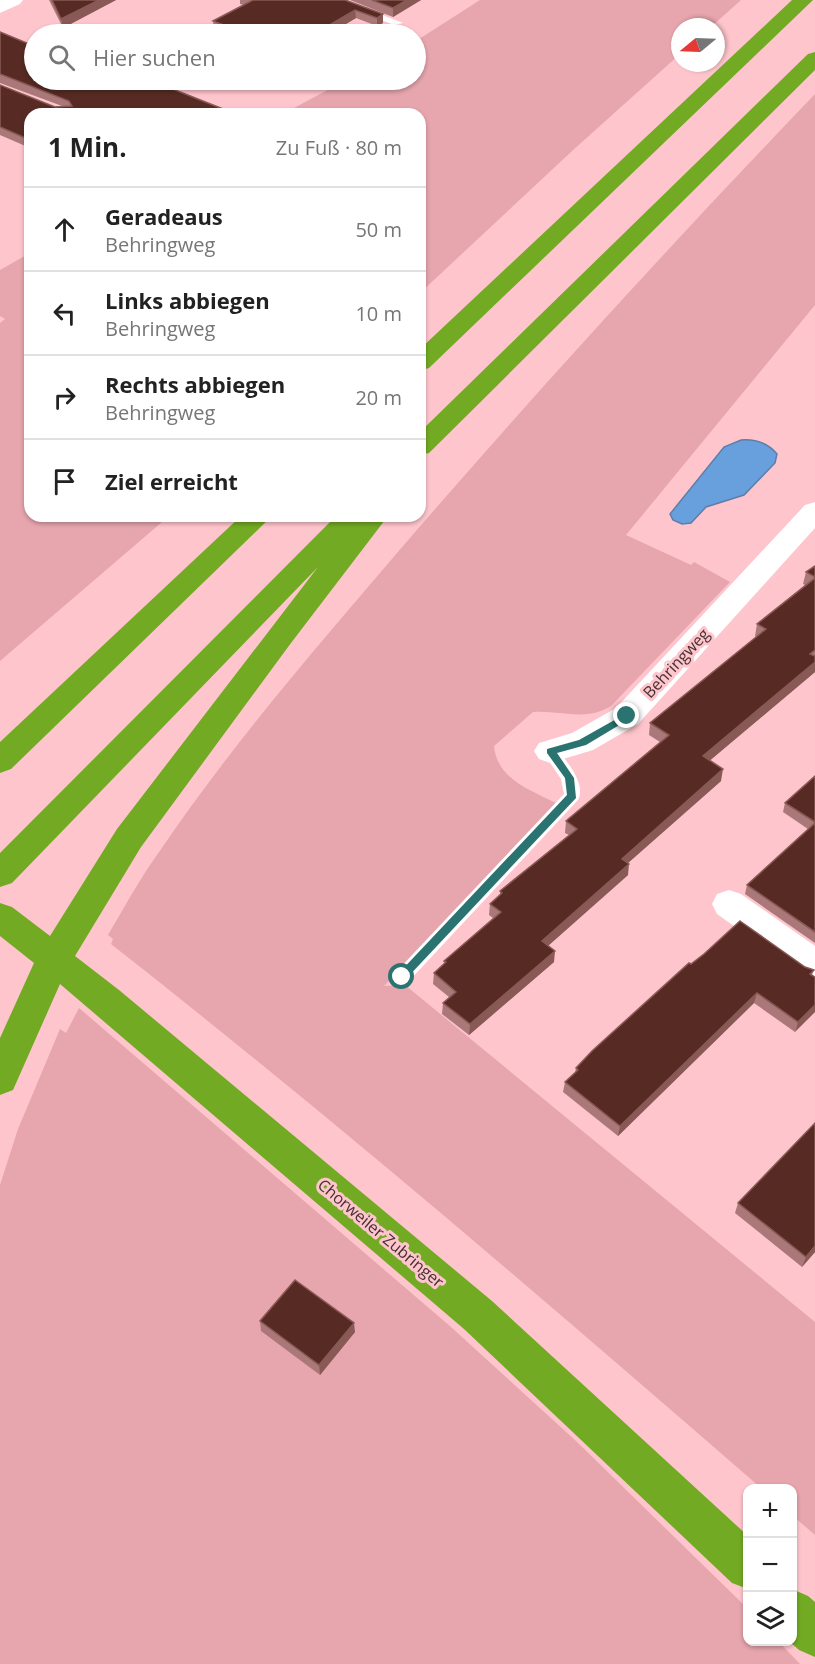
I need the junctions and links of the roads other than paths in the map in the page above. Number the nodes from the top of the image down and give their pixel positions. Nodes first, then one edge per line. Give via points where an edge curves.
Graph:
1 (13, 0) edge
2 (335, 0) edge
3 (803, 0) edge
4 (0, 7) edge
5 (398, 22) edge
6 (815, 58) edge
7 (426, 357) edge
8 (457, 410) junction
9 (426, 441) edge
10 (426, 449) edge
11 (815, 511) edge
12 (252, 522) edge
13 (346, 522) edge
14 (369, 522) edge
15 (550, 751) joint
16 (0, 761) edge
17 (0, 873) edge
18 (729, 904) dead end
19 (0, 917) edge
20 (815, 965) edge
21 (402, 977) dead end
22 (4, 1070) edge
23 (743, 1563) edge
24 (797, 1617) edge
25 (815, 1634) edge

1 - 4 street
2 - 5 lane
3 - 7 highway
6 - 8 highway
8 - 9 highway
8 - 10 highway
11 - 15 street, Behringweg via 627,716 582,742
12 - 16 highway
13 - 17 highway
14 - 22 highway via 129,838 49,968
15 - 21 lane, Behringweg via 569,778 572,796
18 - 20 street
19 - 23 highway, Chorweiler Zubringer via 106,1000 478,1316
24 - 25 highway

